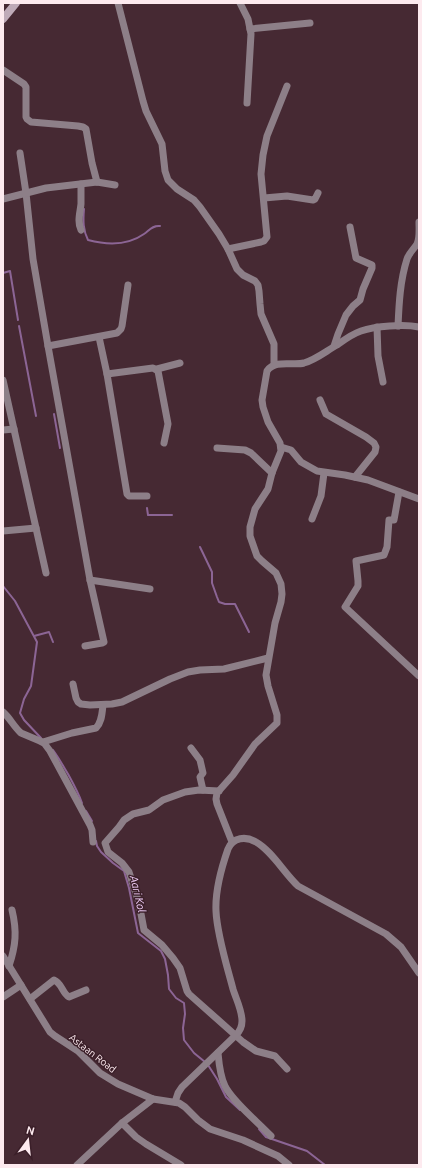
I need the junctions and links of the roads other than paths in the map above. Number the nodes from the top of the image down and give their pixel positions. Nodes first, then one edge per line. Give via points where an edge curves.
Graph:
1 (16, 3) edge
2 (118, 3) edge
3 (240, 3) edge
4 (3, 19) edge
5 (310, 23) dead end
6 (250, 29) junction
7 (3, 70) edge
8 (287, 86) dead end
9 (248, 103) dead end
10 (20, 153) dead end
11 (97, 182) junction
12 (81, 184) junction
13 (115, 185) dead end
14 (26, 192) junction
15 (318, 193) dead end
16 (264, 198) junction
17 (3, 199) edge
18 (419, 222) edge
19 (350, 227) dead end
20 (81, 230) dead end
21 (228, 249) junction
22 (128, 285) dead end
23 (398, 326) junction
24 (377, 327) junction
25 (419, 327) edge
26 (99, 337) junction
27 (48, 346) junction
28 (334, 346) junction
29 (180, 363) dead end
30 (274, 365) junction
31 (157, 369) junction
32 (107, 374) junction
33 (3, 380) edge
34 (383, 382) dead end
35 (320, 400) dead end
36 (14, 429) junction
37 (3, 430) edge
38 (164, 443) dead end
39 (281, 447) junction
40 (217, 448) dead end
41 (324, 472) junction
42 (272, 473) junction
43 (355, 477) junction
44 (399, 492) junction
45 (147, 496) dead end
46 (419, 499) edge
47 (312, 519) dead end
48 (36, 528) junction
49 (3, 531) edge
50 (46, 573) dead end
51 (90, 580) junction
52 (150, 589) dead end
53 (85, 646) dead end
54 (268, 658) junction
55 (419, 676) edge
56 (73, 684) dead end
57 (103, 705) junction
58 (3, 712) edge
59 (45, 741) junction
60 (191, 748) dead end
61 (203, 790) junction
62 (219, 791) junction
63 (94, 842) dead end
64 (232, 842) junction
65 (12, 910) dead end
66 (3, 956) edge
67 (9, 966) junction
68 (419, 973) edge
69 (21, 985) junction
70 (86, 990) dead end
71 (3, 997) edge
72 (30, 999) junction
73 (236, 1035) junction
74 (218, 1053) junction
75 (287, 1068) dead end
76 (153, 1099) junction
77 (175, 1102) junction
78 (122, 1123) junction
79 (271, 1136) dead end
80 (77, 1165) edge
81 (181, 1165) edge
82 (289, 1165) edge

1 - 4 street
2 - 21 street via 146,111 162,144 167,178 173,186 194,200
3 - 6 street
5 - 6 street
6 - 9 street
7 - 11 street via 26,87 28,120 78,126 86,130
8 - 16 street via 264,145 261,174
10 - 14 street
11 - 12 street
11 - 13 street
12 - 14 street
12 - 20 street
14 - 17 street
14 - 27 street via 33,259
15 - 16 street via 313,200 287,196
16 - 21 street via 268,234 266,240
18 - 23 street via 417,244 407,257
19 - 28 street via 356,258 372,265 372,268 361,298 346,315
21 - 30 street via 237,270 255,281 259,287 261,314 274,344
22 - 26 street via 121,329 117,333
23 - 24 street
23 - 25 street
24 - 28 street via 360,332
24 - 34 street via 378,356
26 - 27 street
26 - 32 street
27 - 51 street
28 - 30 street via 303,363
29 - 31 street
30 - 39 street via 267,371 262,400 268,422
31 - 32 street
31 - 38 street via 168,424
32 - 45 street via 127,494
33 - 36 street
35 - 43 street via 326,414 374,443 375,452
36 - 37 street
36 - 48 street
39 - 41 street via 292,450 305,466
39 - 42 street
40 - 42 street via 245,450
41 - 43 street
41 - 47 street via 321,496
42 - 54 street via 268,489 255,509 250,527 254,551 276,573 281,584 281,602
43 - 44 street
44 - 46 street
44 - 55 street via 394,520 389,520 384,555 356,561 358,586 345,607
48 - 49 street
48 - 50 street
51 - 52 street
51 - 53 street via 104,642
54 - 57 street via 224,669 188,672 122,702
54 - 62 street via 266,681 277,715 277,723 256,744
56 - 57 street via 78,702 85,705
57 - 59 street via 101,721 96,728
58 - 59 street via 21,733
59 - 63 street via 90,825
60 - 61 street via 201,763 203,773 200,777
61 - 62 street
61 - 73 street via 192,790 170,797 150,810 128,816 105,844 108,852 129,872 144,930 162,946 180,968 186,991
62 - 64 street via 216,795 216,804
64 - 68 street via 248,838 256,842 298,886 386,934 400,947
64 - 73 street via 219,878 216,911 221,942 242,1017 242,1025
65 - 67 street via 16,931
66 - 67 street, Astaan Road
67 - 69 street, Astaan Road
69 - 71 street
69 - 72 street, Astaan Road
70 - 72 street via 69,997 54,980
72 - 76 street, Astaan Road via 50,1032 78,1051 100,1073
73 - 74 street
73 - 75 street via 256,1051 275,1056
74 - 77 street via 179,1091
74 - 79 street via 225,1086 235,1100
76 - 77 street, Astaan Road
76 - 78 street
77 - 82 street, Astaan Road via 182,1104 210,1129 270,1152
78 - 80 street
78 - 81 street via 136,1137

